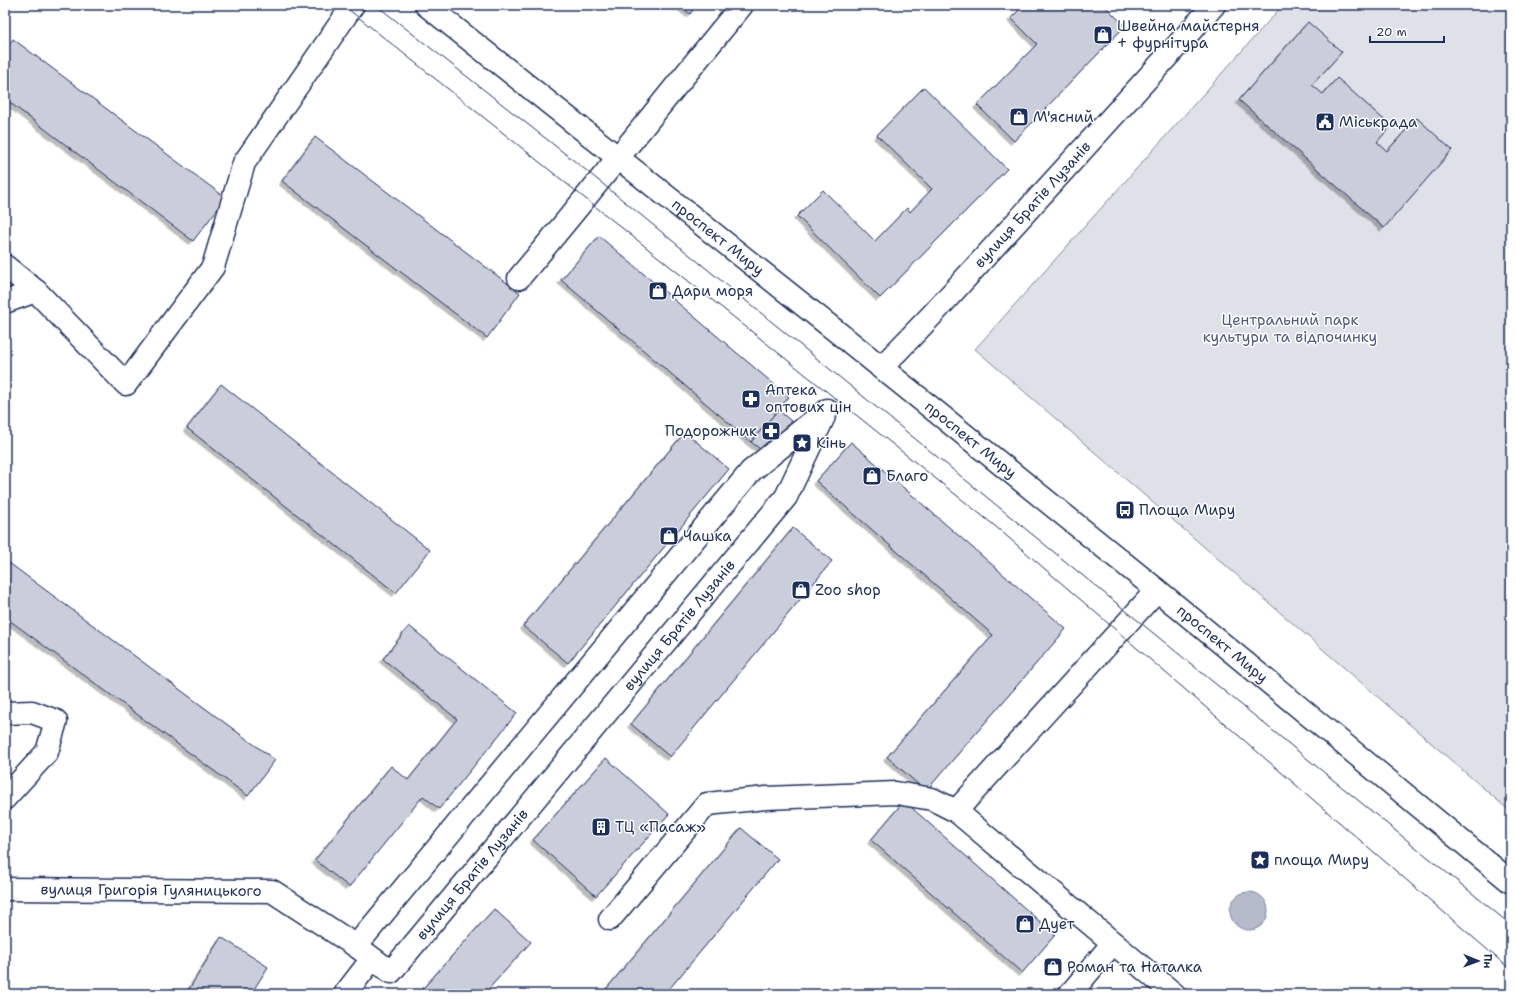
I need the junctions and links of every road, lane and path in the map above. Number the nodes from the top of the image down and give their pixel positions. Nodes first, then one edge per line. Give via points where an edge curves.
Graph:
1 (353, 5) edge
2 (426, 5) edge
3 (742, 5) edge
4 (1214, 5) edge
5 (619, 159) junction
6 (5, 266) edge
7 (519, 278) dead end
8 (36, 291) junction
9 (5, 302) edge
10 (881, 368) junction
11 (1157, 590) junction
12 (5, 713) edge
13 (5, 798) edge
14 (956, 811) junction
15 (1511, 882) edge
16 (5, 889) edge
17 (610, 919) dead end
18 (1113, 943) junction
19 (364, 952) junction
20 (391, 972) joint
21 (345, 994) edge
22 (1070, 994) edge
23 (1174, 994) edge

1 - 8 street via 244,163 213,267 126,384
2 - 5 street, проспект Миру
3 - 5 street
4 - 10 street, вулиця Братів Лузанів via 937,310
5 - 7 street
5 - 10 street, проспект Миру
6 - 8 street
8 - 9 street
10 - 11 street, проспект Миру
11 - 14 street
11 - 15 street, проспект Миру
12 - 13 street via 32,712 56,721 47,752
14 - 17 street via 932,799 896,793 766,798 707,804
14 - 18 street
16 - 19 street, вулиця Григорія Гуляницького via 272,891
18 - 22 street
18 - 23 street
19 - 20 street, вулиця Григорія Гуляницького
19 - 20 street, вулиця Братів Лузанів via 751,471 827,410 786,497
19 - 21 street, вулиця Братів Лузанів

